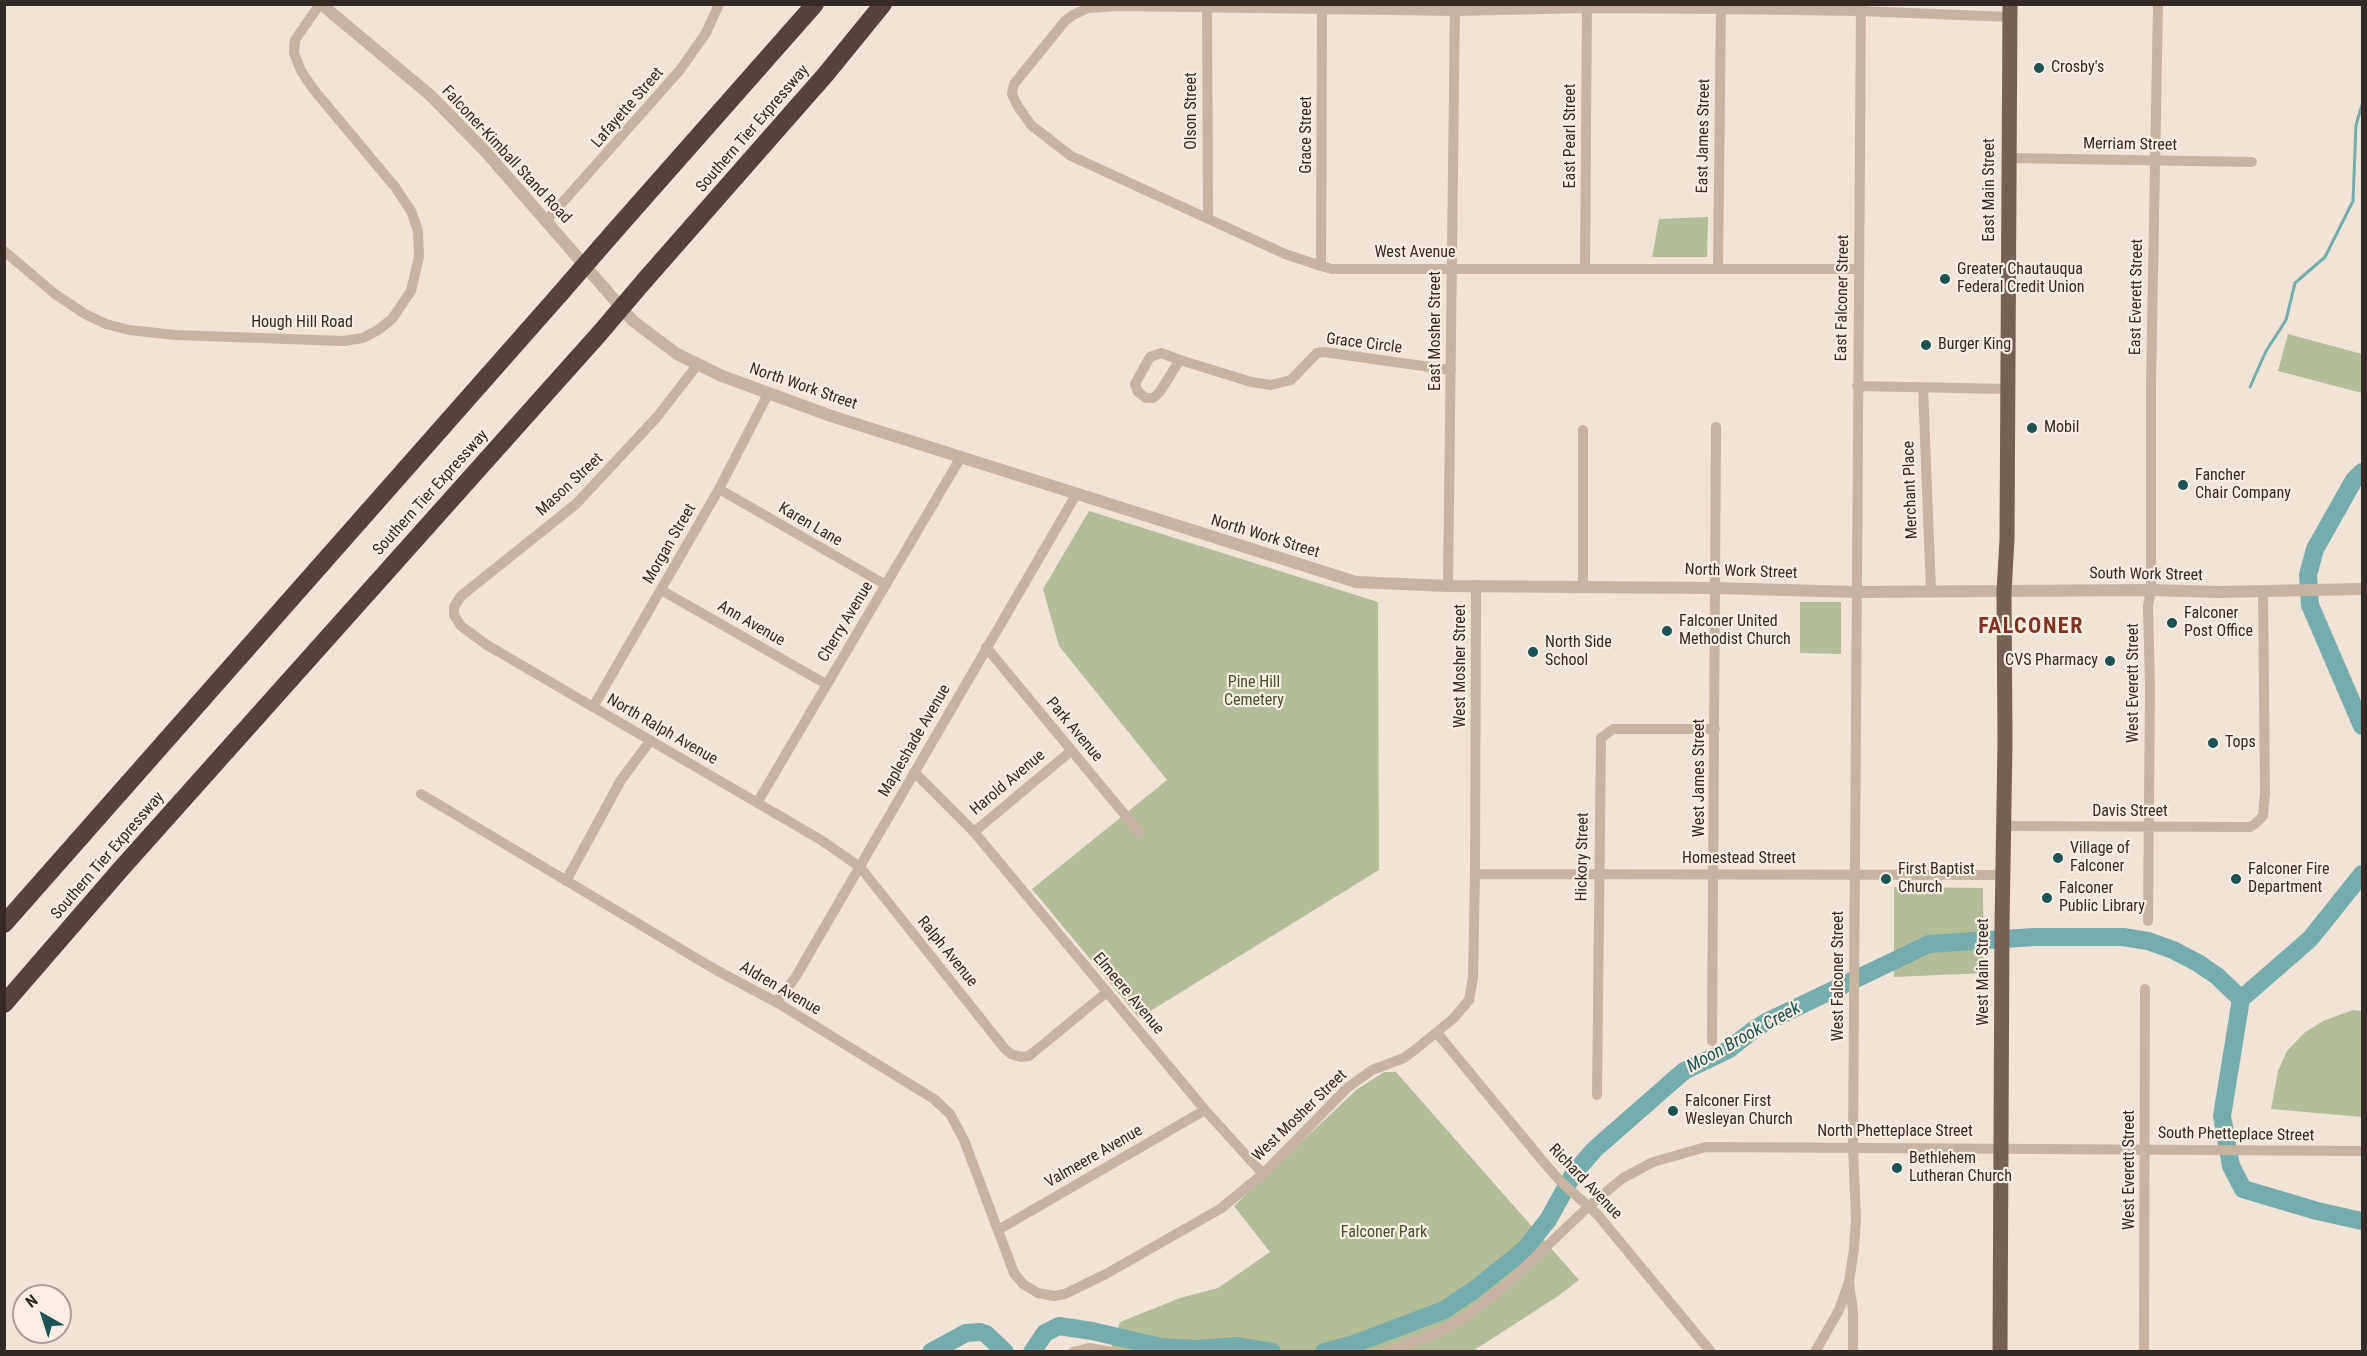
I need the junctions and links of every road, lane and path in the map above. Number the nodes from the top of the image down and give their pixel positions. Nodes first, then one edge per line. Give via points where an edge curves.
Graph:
1 (321, 4) edge
2 (719, 4) edge
3 (883, 4) edge
4 (2158, 4) edge
5 (1207, 6) edge
6 (1587, 6) edge
7 (1322, 7) edge
8 (1720, 7) edge
9 (1455, 8) edge
10 (1861, 8) edge
11 (809, 10) edge
12 (2010, 11) edge
13 (2008, 158) junction
14 (2155, 160) junction
15 (2252, 162) dead end
16 (1208, 218) junction
17 (546, 221) junction
18 (4, 251) edge
19 (581, 263) joint
20 (1321, 266) junction
21 (1451, 268) junction
22 (1585, 268) junction
23 (1718, 269) junction
24 (1858, 269) junction
25 (1180, 360) junction
26 (698, 364) junction
27 (1451, 370) junction
28 (1857, 386) junction
29 (1923, 388) junction
30 (2008, 389) junction
31 (768, 394) junction
32 (1716, 426) dead end
33 (1583, 430) dead end
34 (961, 457) junction
35 (720, 489) junction
36 (1077, 493) junction
37 (886, 585) junction
38 (1476, 585) junction
39 (1583, 585) junction
40 (1449, 586) junction
41 (1715, 588) junction
42 (2362, 589) edge
43 (661, 590) junction
44 (2151, 590) junction
45 (1931, 591) junction
46 (2004, 591) junction
47 (2263, 591) junction
48 (1857, 592) junction
49 (454, 614) joint
50 (986, 647) junction
51 (826, 684) junction
52 (592, 707) junction
53 (1715, 729) junction
54 (650, 741) junction
55 (1071, 750) junction
56 (914, 772) junction
57 (421, 794) dead end
58 (757, 803) junction
59 (2005, 826) junction
60 (2149, 827) junction
61 (974, 832) junction
62 (1139, 832) dead end
63 (860, 867) junction
64 (1598, 873) junction
65 (1475, 874) junction
66 (1714, 874) junction
67 (1855, 874) junction
68 (2003, 875) junction
69 (566, 881) junction
70 (2148, 921) dead end
71 (4, 924) edge
72 (2145, 989) dead end
73 (1107, 992) junction
74 (776, 1002) junction
75 (4, 1004) edge
76 (1437, 1033) junction
77 (1712, 1041) dead end
78 (1597, 1095) dead end
79 (1205, 1110) junction
80 (1853, 1147) junction
81 (2002, 1147) junction
82 (2145, 1149) junction
83 (2362, 1151) edge
84 (1263, 1174) junction
85 (1589, 1206) junction
86 (998, 1230) junction
87 (1849, 1282) junction
88 (1033, 1291) joint
89 (1073, 1352) edge
90 (1113, 1352) edge
91 (1387, 1352) edge
92 (1711, 1352) edge
93 (1815, 1352) edge
94 (1853, 1352) edge
95 (2000, 1352) edge
96 (2144, 1352) edge

1 - 17 street, Falconer-Kimball Stand Road via 430,95
1 - 18 street, Hough Hill Road via 296,40 294,53 301,71 395,187 411,211 418,231 419,257 411,291 392,319 378,330 363,338 343,341 129,330 85,314
2 - 17 street, Lafayette Street via 706,33 680,70
3 - 75 highway, Southern Tier Expressway, bridge via 599,334
4 - 14 street, East Everett Street
5 - 7 street
5 - 16 street, Olson Street
5 - 16 street, West Avenue via 1088,8 1073,15 1029,63 1014,84 1012,94 1030,125 1071,156
6 - 8 street
6 - 9 street
6 - 22 street, East Pearl Street
7 - 9 street
7 - 20 street, Grace Street
8 - 10 street
8 - 23 street, East James Street
9 - 21 street, East Mosher Street
10 - 12 street
10 - 24 street, East Falconer Street
11 - 71 highway, Southern Tier Expressway, bridge
12 - 13 main road, East Main Street
13 - 14 street, Merriam Street
13 - 30 main road, East Main Street
14 - 15 street, Merriam Street
14 - 44 street, East Everett Street
16 - 20 street, West Avenue via 1285,254
17 - 19 street, Falconer-Kimball Stand Road
19 - 26 street, North Work Street via 633,321 677,354
20 - 21 street, West Avenue
21 - 22 street, West Avenue
21 - 27 street, East Mosher Street
22 - 23 street, West Avenue
23 - 24 street, West Avenue
24 - 28 street, East Falconer Street
25 - 25 street, Grace Circle via 1161,353 1150,357 1136,388 1146,398 1154,398
25 - 27 street, Grace Circle via 1271,385 1291,380 1317,353 1324,352
26 - 31 street, North Work Street
26 - 49 street, Mason Street via 598,482 461,596
27 - 40 street, East Mosher Street
28 - 29 street
28 - 48 street, East Falconer Street
29 - 30 street
29 - 45 street, Merchant Place
30 - 46 main road, East Main Street
31 - 34 street, North Work Street
31 - 35 street, Morgan Street
32 - 41 street
33 - 39 street
34 - 36 street, North Work Street
34 - 37 street, Cherry Avenue
35 - 37 street, Karen Lane
35 - 43 street, Morgan Street
36 - 40 street, North Work Street via 1356,582
36 - 50 street, Mapleshade Avenue
37 - 51 street, Cherry Avenue
38 - 39 street, North Work Street
38 - 40 street, North Work Street
38 - 65 street, West Mosher Street
39 - 41 street, North Work Street
41 - 48 street, North Work Street
41 - 53 street, West James Street
42 - 47 street, South Work Street
43 - 51 street, Ann Avenue
43 - 52 street, Morgan Street
44 - 46 street, South Work Street
44 - 47 street, South Work Street
44 - 60 street, West Everett Street
45 - 46 street, North Work Street
45 - 48 street, North Work Street
46 - 59 main road, West Main Street
47 - 60 street, Davis Street via 2263,816 2250,827
48 - 67 street, West Falconer Street
49 - 52 street, North Ralph Avenue via 461,626 487,645
50 - 55 street, Park Avenue
50 - 56 street, Mapleshade Avenue
51 - 58 street, Cherry Avenue
52 - 54 street, North Ralph Avenue
53 - 64 street, Hickory Street via 1605,732 1600,743
53 - 66 street, West James Street
54 - 58 street, North Ralph Avenue
54 - 69 street via 621,780
55 - 61 street, Harold Avenue
55 - 62 street, Park Avenue
56 - 61 street, Harold Avenue
56 - 63 street, Mapleshade Avenue
57 - 69 street, Aldren Avenue
58 - 63 street, North Ralph Avenue
59 - 60 street, Davis Street
59 - 68 main road, West Main Street
60 - 70 street, West Everett Street
61 - 73 street, Elmeere Avenue
63 - 73 street, Ralph Avenue via 1011,1054 1029,1056
63 - 74 street, Mapleshade Avenue via 795,978
64 - 65 street, Homestead Street
64 - 66 street, Homestead Street
64 - 78 street, Hickory Street
65 - 76 street, West Mosher Street via 1472,990 1463,1009
66 - 67 street, Homestead Street
66 - 77 street, West James Street
67 - 68 street, Homestead Street
67 - 80 street, West Falconer Street
68 - 81 main road, West Main Street
69 - 74 street, Aldren Avenue
72 - 82 street, West Everett Street
73 - 79 street, Elmeere Avenue
74 - 86 street, Aldren Avenue via 924,1093 950,1114
76 - 84 street, West Mosher Street via 1404,1058 1371,1070 1347,1088
76 - 85 street, Richard Avenue via 1561,1182
79 - 84 street, Elmeere Avenue
79 - 86 street, Valmeere Avenue
80 - 81 street, North Phetteplace Street
80 - 85 street, North Phetteplace Street via 1706,1147 1639,1168
80 - 87 street, West Falconer Street via 1856,1218
81 - 82 street, South Phetteplace Street
81 - 95 main road, West Main Street
82 - 83 street, South Phetteplace Street
82 - 96 street, West Everett Street
84 - 88 street, West Mosher Street via 1214,1213 1074,1291 1054,1296
85 - 91 street, North Phetteplace Street via 1515,1277 1464,1317 1437,1333
85 - 92 street, Richard Avenue
86 - 88 street, Aldren Avenue via 1014,1273
87 - 93 street, West Falconer Street via 1839,1310
87 - 94 street
89 - 90 street via 1089,1348

